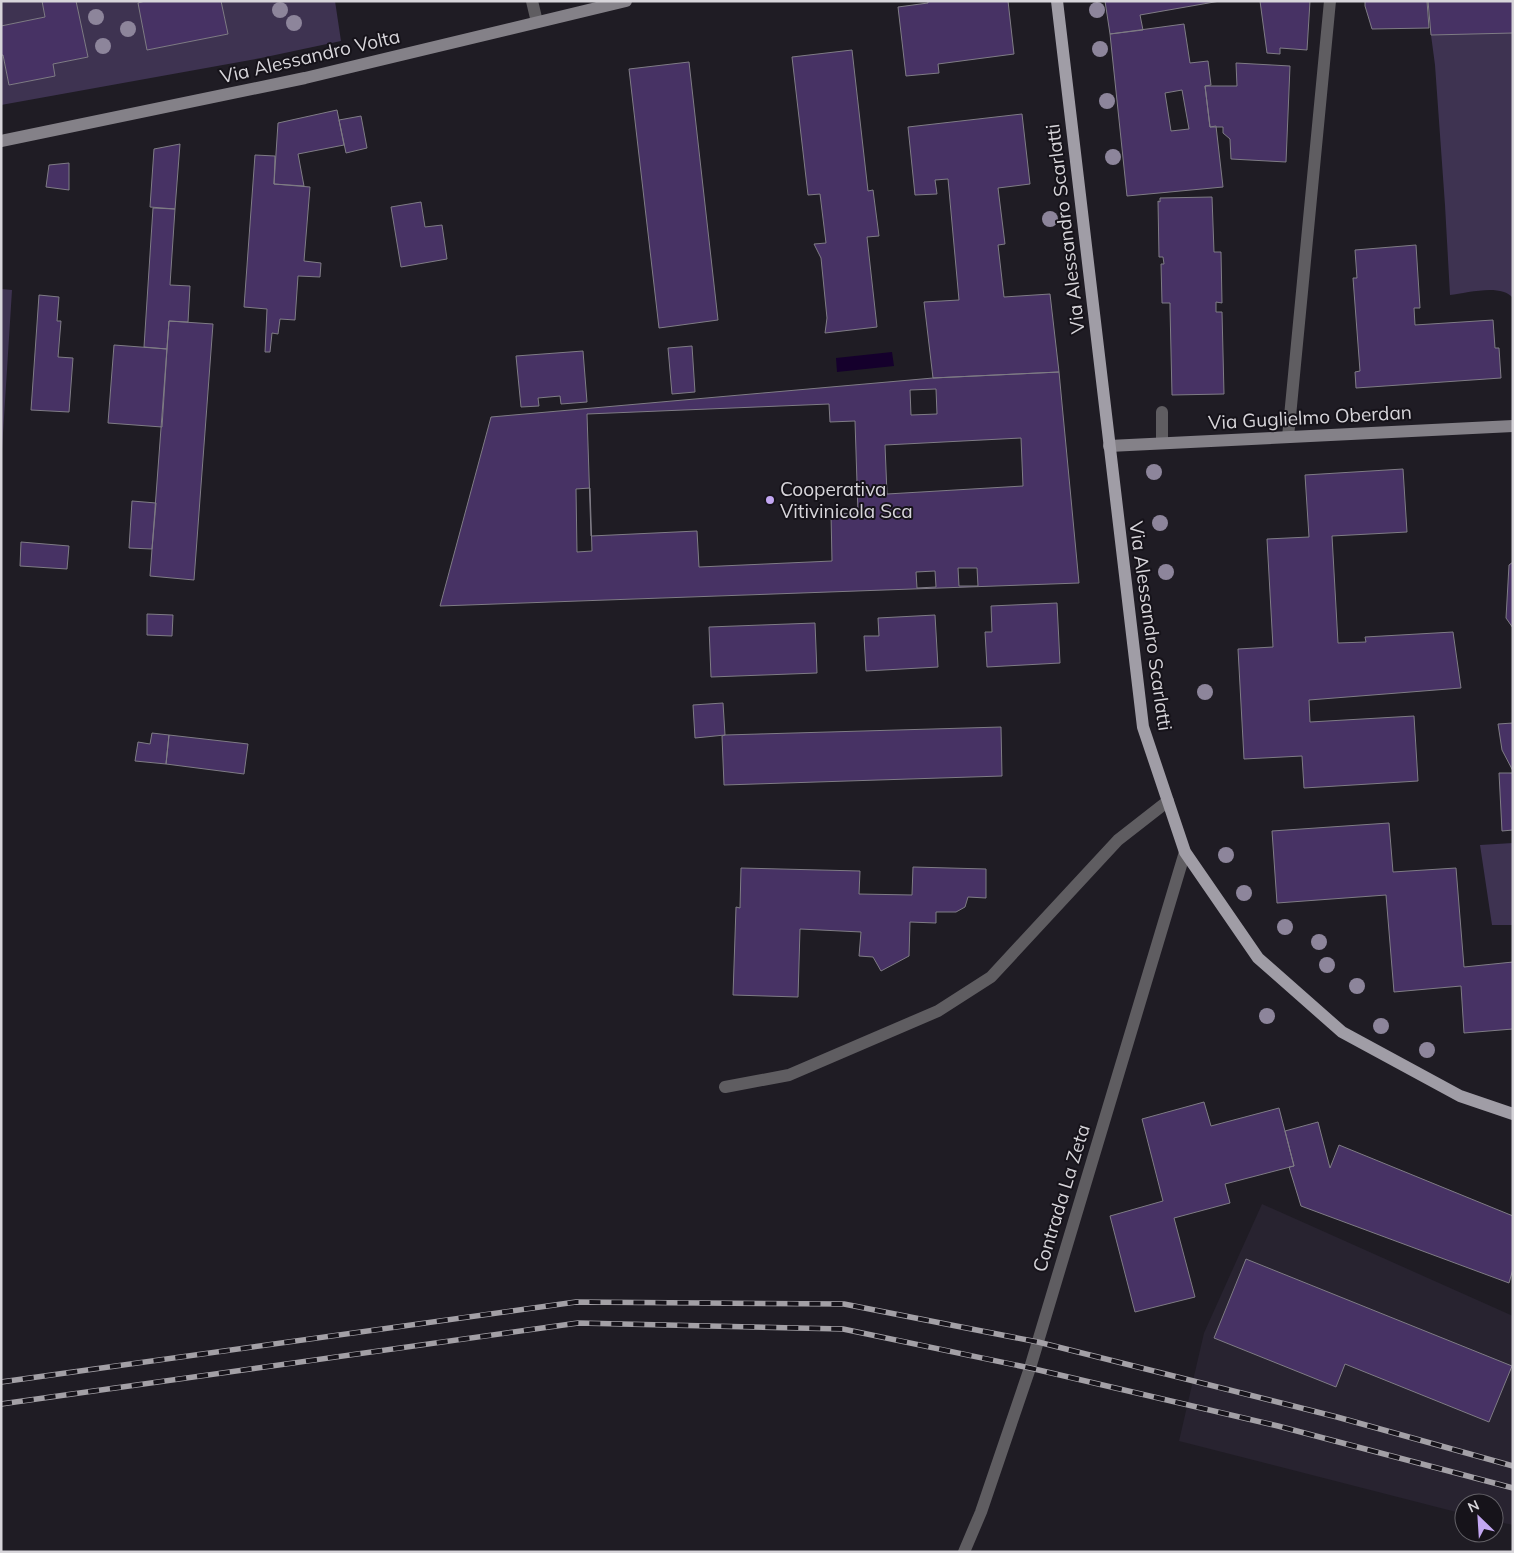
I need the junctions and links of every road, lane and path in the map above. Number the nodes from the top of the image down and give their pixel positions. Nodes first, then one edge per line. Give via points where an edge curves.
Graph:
1 (532, 1) edge
2 (626, 1) edge
3 (1057, 1) edge
4 (1330, 1) edge
5 (538, 22) junction
6 (1, 141) edge
7 (1162, 412) dead end
8 (1513, 426) edge
9 (1288, 437) junction
10 (1162, 443) junction
11 (1109, 446) junction
12 (1168, 801) junction
13 (1185, 852) junction
14 (725, 1087) dead end
15 (1513, 1114) edge
16 (964, 1552) edge

1 - 5 street
2 - 5 street, Via Alessandro Volta
3 - 11 main road, Via Alessandro Scarlatti
4 - 9 street
5 - 6 street, Via Alessandro Volta via 305,78
7 - 10 street
8 - 9 street, Via Guglielmo Oberdan
9 - 10 street, Via Guglielmo Oberdan
10 - 11 street, Via Guglielmo Oberdan
11 - 12 main road, Via Alessandro Scarlatti via 1143,727
12 - 13 main road, Via Alessandro Scarlatti
12 - 14 street via 1118,840 991,977 938,1011 789,1075
13 - 15 main road, Via Alessandro Scarlatti via 1258,958 1342,1032 1460,1096
13 - 16 street, Contrada La Zeta via 1030,1368

